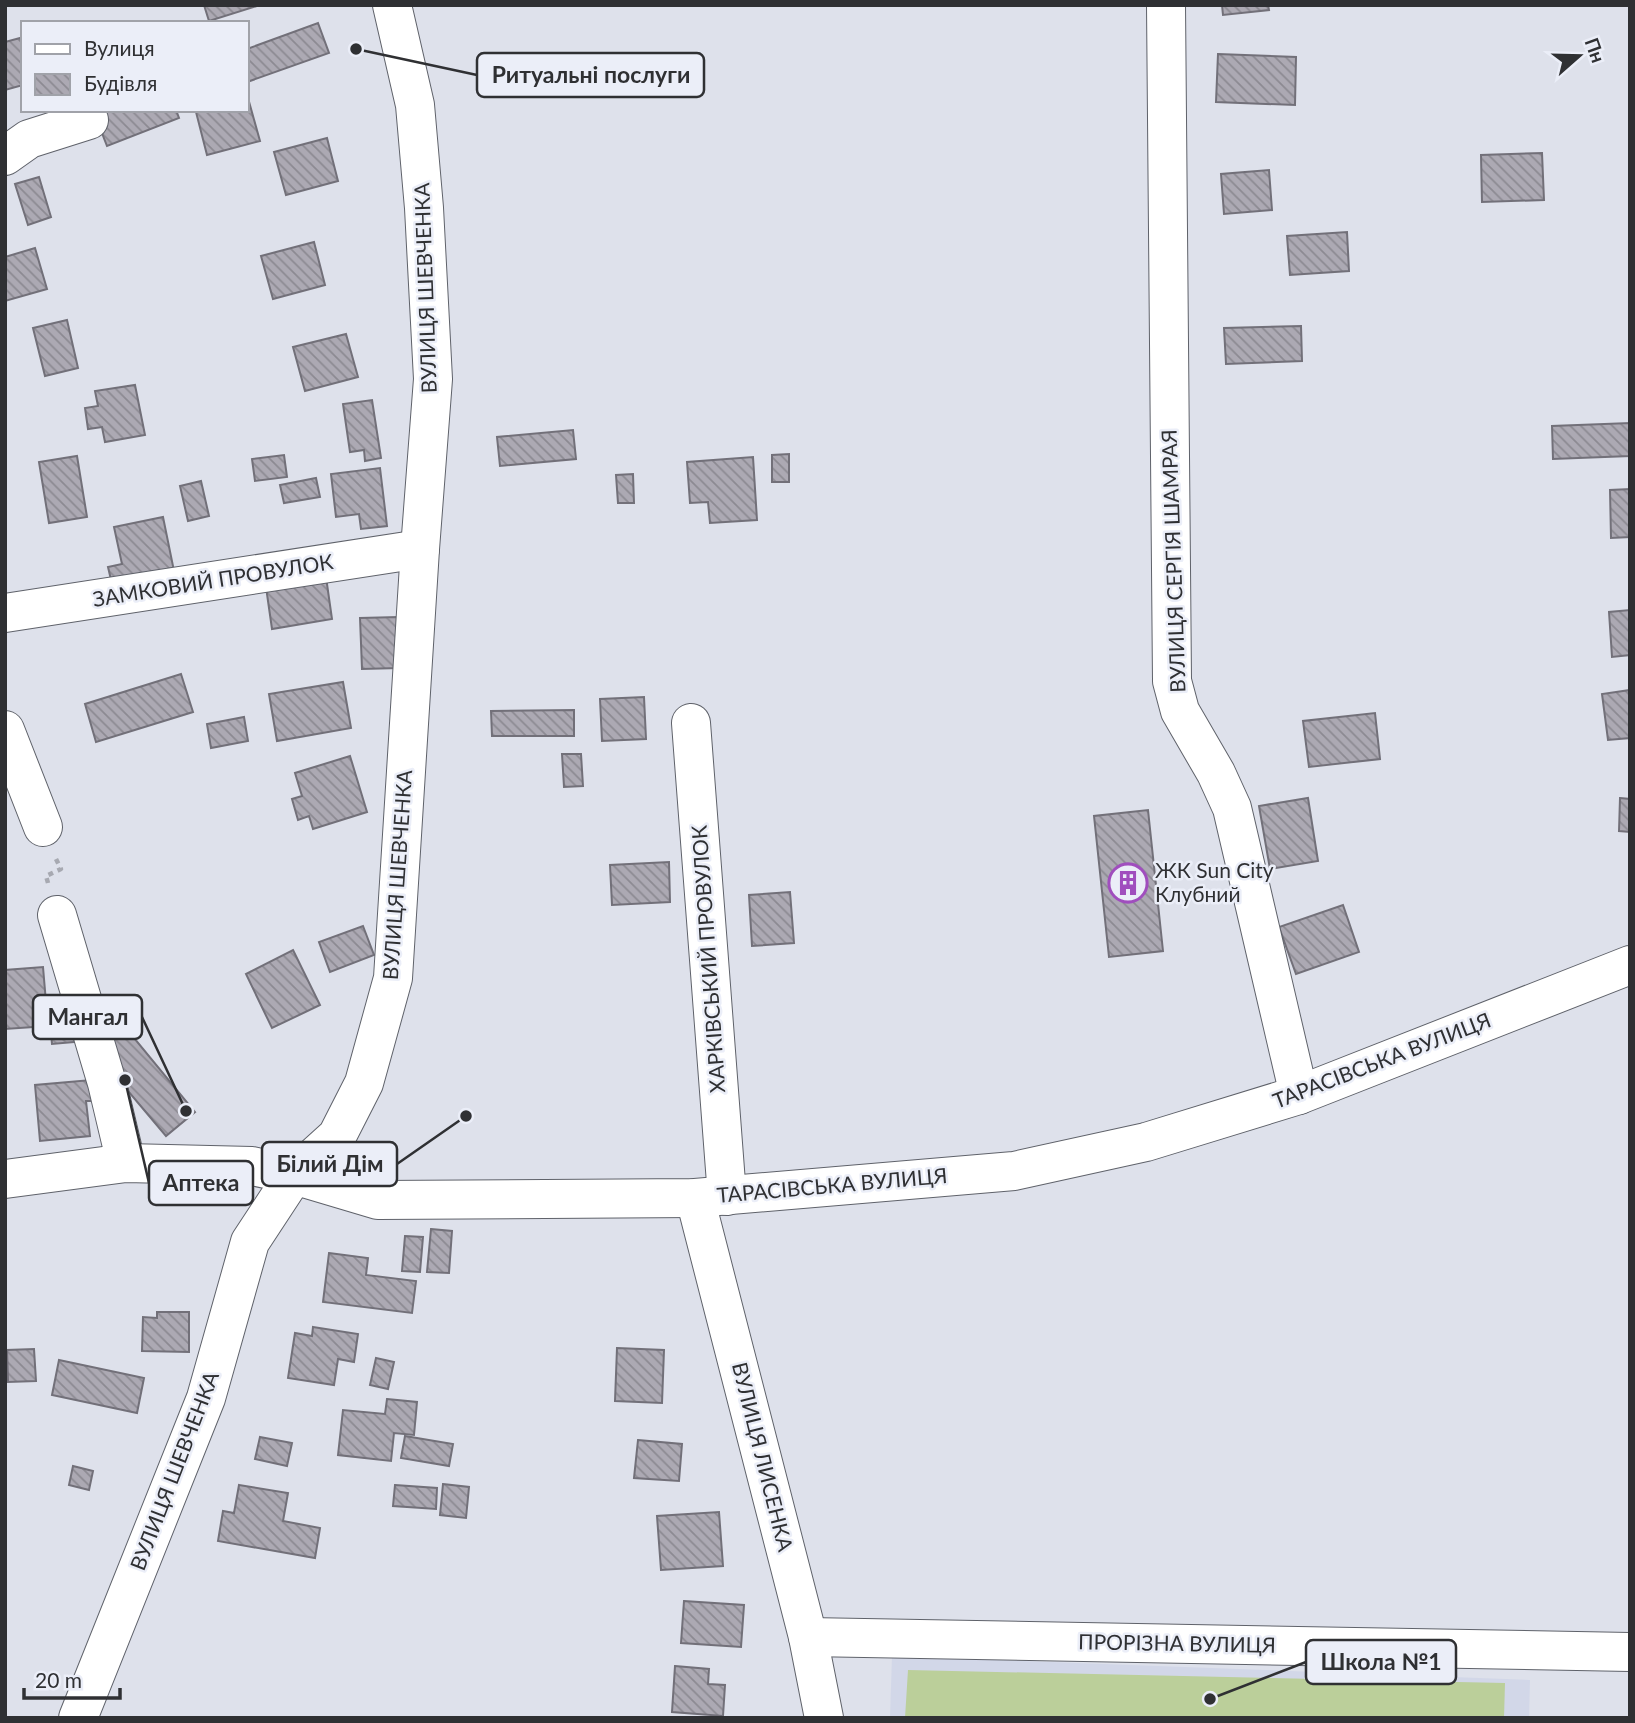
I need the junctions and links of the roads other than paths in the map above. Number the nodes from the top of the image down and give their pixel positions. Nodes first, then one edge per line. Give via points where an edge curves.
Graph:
1 (392, 5) edge
2 (1166, 5) edge
3 (89, 120) dead end
4 (5, 156) edge
5 (420, 549) junction
6 (5, 612) edge
7 (691, 723) dead end
8 (5, 730) edge
9 (43, 827) dead end
10 (57, 915) dead end
11 (1630, 965) edge
12 (1299, 1095) junction
13 (126, 1163) junction
14 (294, 1175) junction
15 (5, 1179) edge
16 (711, 1197) junction
17 (808, 1637) junction
18 (1630, 1652) edge
19 (78, 1718) edge
20 (824, 1718) edge

1 - 5 street, ВУЛИЦЯ ШЕВЧЕНКА via 415,105 433,379
2 - 12 street, ВУЛИЦЯ СЕРГІЯ ШАМРАЯ via 1172,681 1180,711 1232,808
3 - 4 street via 29,139
5 - 6 street, ЗАМКОВИЙ ПРОВУЛОК
5 - 14 street, ВУЛИЦЯ ШЕВЧЕНКА via 393,978 364,1083 337,1136
7 - 16 street, ХАРКІВСЬКИЙ ПРОВУЛОК
8 - 9 street
10 - 13 street
11 - 12 street, ТАРАСІВСЬКА ВУЛИЦЯ
12 - 16 street, ТАРАСІВСЬКА ВУЛИЦЯ via 1146,1142 1014,1171
13 - 14 street, ТАРАСІВСЬКА ВУЛИЦЯ via 252,1166
13 - 15 street, ТАРАСІВСЬКА ВУЛИЦЯ
14 - 16 street, ТАРАСІВСЬКА ВУЛИЦЯ via 378,1200
14 - 19 street, ВУЛИЦЯ ШЕВЧЕНКА via 250,1242 206,1398
16 - 17 street, ВУЛИЦЯ ЛИСЕНКА
17 - 18 street, ПРОРІЗНА ВУЛИЦЯ
17 - 20 street, ВУЛИЦЯ ЛИСЕНКА

